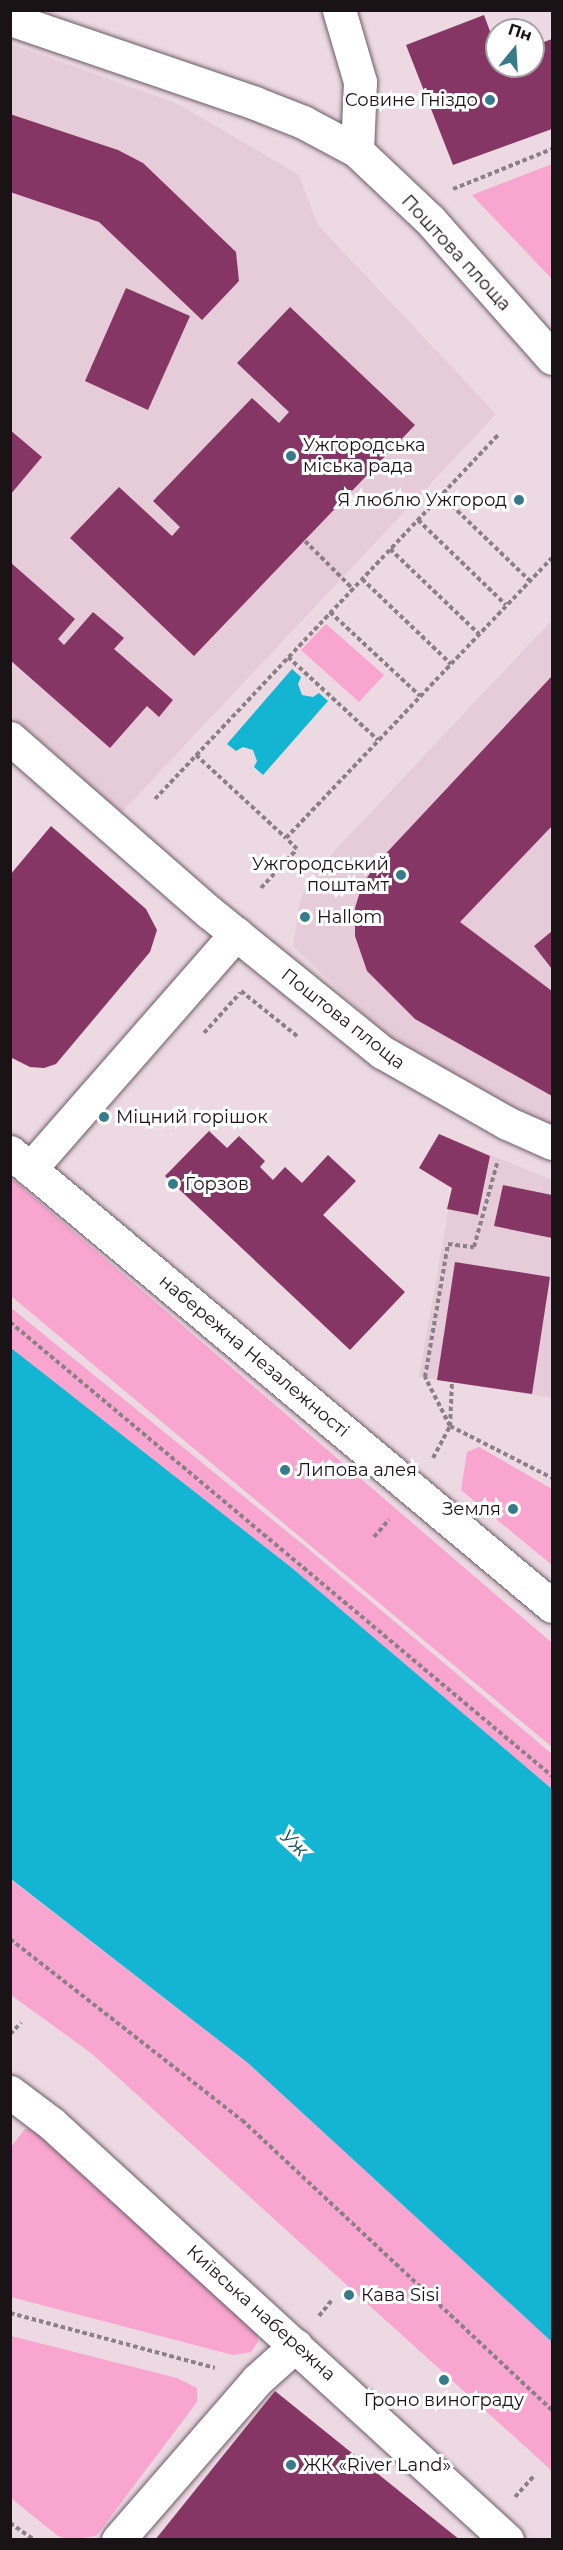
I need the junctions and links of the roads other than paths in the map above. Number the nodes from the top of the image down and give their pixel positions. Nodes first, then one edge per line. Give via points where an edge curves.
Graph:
1 (339, 10) edge
2 (10, 19) edge
3 (357, 151) junction
4 (552, 358) edge
5 (10, 738) edge
6 (236, 934) junction
7 (552, 1143) edge
8 (20, 1161) edge
9 (552, 1606) edge
10 (10, 2092) edge
11 (296, 2345) junction
12 (118, 2540) edge
13 (507, 2540) edge

1 - 3 street via 360,82
2 - 3 street, Поштова площа via 255,102
3 - 4 street, Поштова площа via 416,207
5 - 6 street, Поштова площа
6 - 7 street, Поштова площа via 405,1068
6 - 8 street via 89,1101
8 - 9 street, набережна Незалежності
10 - 11 street, Київська набережна via 51,2123
11 - 12 street via 257,2380
11 - 13 street, Київська набережна

